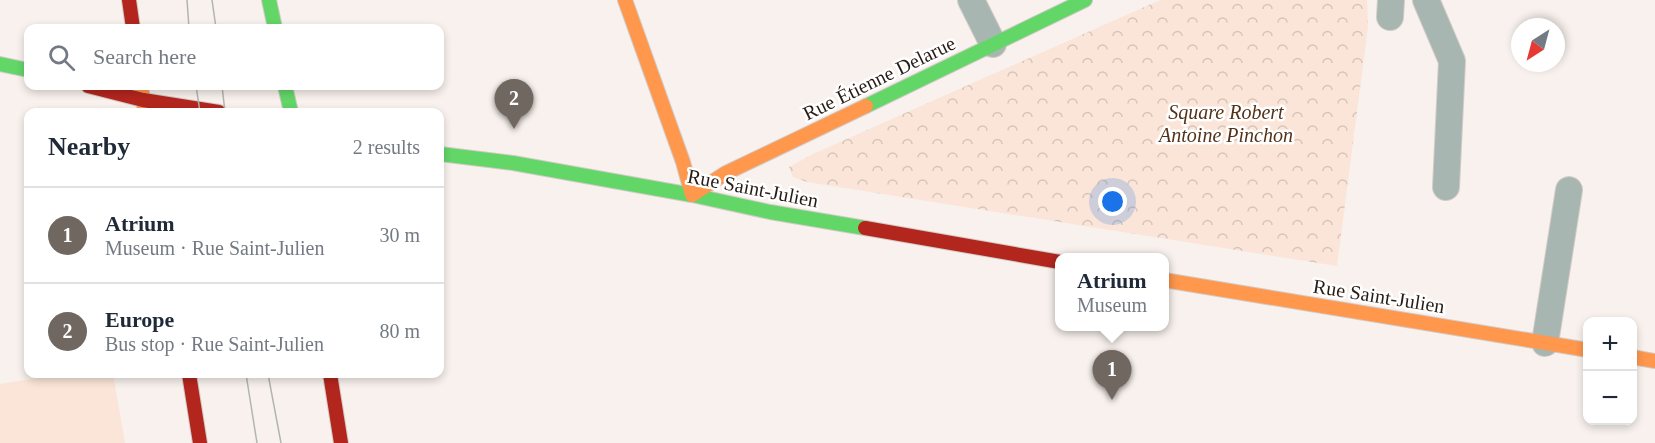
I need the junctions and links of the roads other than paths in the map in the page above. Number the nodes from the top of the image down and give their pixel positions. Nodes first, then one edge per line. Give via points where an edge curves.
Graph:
1 (129, 0) edge
2 (269, 0) edge
3 (625, 0) edge
4 (971, 0) edge
5 (1085, 0) edge
6 (1426, 0) edge
7 (132, 24) edge
8 (274, 24) edge
9 (993, 44) junction
10 (0, 64) edge
11 (24, 69) edge
12 (105, 90) edge
13 (286, 90) edge
14 (143, 99) edge
15 (196, 108) edge
16 (290, 108) edge
17 (444, 154) edge
18 (1446, 187) dead end
19 (1569, 190) dead end
20 (692, 195) junction
21 (1055, 261) edge
22 (1169, 281) edge
23 (1545, 343) junction
24 (1583, 349) edge
25 (1637, 358) edge
26 (1655, 361) edge
27 (190, 378) edge
28 (331, 378) edge
29 (200, 443) edge
30 (341, 443) edge

1 - 7 street
2 - 8 street
3 - 20 street via 684,162
4 - 9 lane
5 - 9 street, Rue Étienne Delarue
6 - 18 lane via 1452,61
9 - 20 street, Rue Étienne Delarue via 726,173
10 - 11 street
12 - 14 street
13 - 16 street
14 - 15 street
17 - 20 street, Rue Saint-Julien
19 - 23 lane
20 - 21 street, Rue Saint-Julien
22 - 23 street, Rue Saint-Julien
23 - 24 street, Rue Saint-Julien
25 - 26 street
27 - 29 street
28 - 30 street

